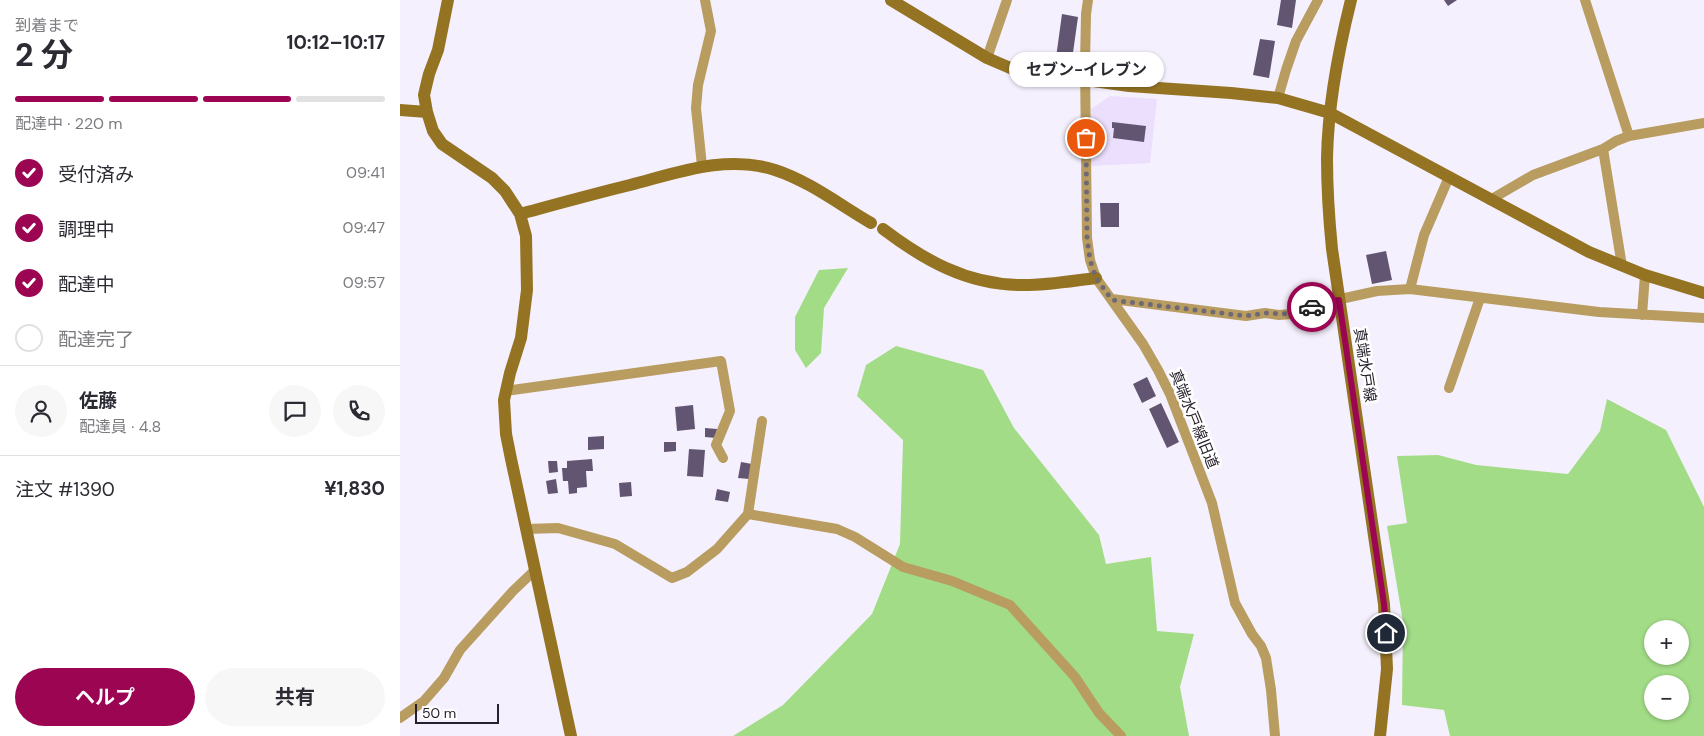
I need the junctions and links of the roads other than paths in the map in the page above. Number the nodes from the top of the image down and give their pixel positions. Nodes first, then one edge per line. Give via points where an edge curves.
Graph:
1 (448, 0) edge
2 (705, 0) edge
3 (891, 0) edge
4 (1007, 0) edge
5 (1088, 0) edge
6 (1318, 0) edge
7 (1351, 0) edge
8 (1585, 0) edge
9 (987, 58) junction
10 (1086, 80) junction
11 (1278, 98) junction
12 (400, 110) edge
13 (427, 112) junction
14 (1330, 113) junction
15 (1704, 123) edge
16 (1629, 136) junction
17 (1603, 149) junction
18 (702, 166) junction
19 (1449, 177) junction
20 (1490, 200) junction
21 (520, 214) junction
22 (871, 223) dead end
23 (883, 229) dead end
24 (1622, 266) junction
25 (1646, 275) junction
26 (1096, 278) junction
27 (1410, 289) junction
28 (1704, 293) edge
29 (1480, 298) junction
30 (1112, 300) junction
31 (1339, 300) junction
32 (1642, 315) junction
33 (1704, 318) edge
34 (1449, 388) dead end
35 (505, 391) junction
36 (762, 420) dead end
37 (723, 458) dead end
38 (748, 514) junction
39 (526, 529) junction
40 (535, 570) junction
41 (400, 718) edge
42 (571, 736) edge
43 (1121, 736) edge
44 (1275, 736) edge
45 (1380, 736) edge

1 - 13 street via 438,50 424,95
2 - 18 street via 711,31 696,108
3 - 9 street
4 - 9 street
5 - 10 street, 真端水戸線旧道
6 - 11 street via 1296,41
7 - 14 street, 真端水戸線 via 1341,38
8 - 16 street
9 - 10 street via 1015,70
10 - 11 street
10 - 26 street, 真端水戸線旧道 via 1087,238
11 - 14 street
12 - 13 street
13 - 21 street via 433,131 442,144 492,178 506,191
14 - 19 street
14 - 31 street, 真端水戸線 via 1328,209
15 - 16 street
16 - 17 street
17 - 20 street via 1533,175
17 - 24 street
18 - 21 street
18 - 22 street via 744,164 774,170 811,187
19 - 20 street
19 - 27 street via 1424,235
20 - 24 street
21 - 35 street via 526,236 527,290 521,338
23 - 26 street via 950,271 997,284
24 - 25 street
25 - 28 street
25 - 32 street
26 - 30 street, 真端水戸線旧道
27 - 29 street
27 - 31 street via 1377,291
29 - 32 street
29 - 34 street
30 - 31 street via 1246,316 1291,314
30 - 44 street, 真端水戸線旧道 via 1143,344 1170,394 1212,503 1235,602 1266,658
31 - 45 street, 真端水戸線 via 1384,604 1387,669
32 - 33 street
35 - 37 street via 721,360 730,411 716,445
35 - 39 street via 506,434
36 - 38 street
38 - 39 street via 717,549 687,572 672,578 615,544 558,528
38 - 43 street via 837,529 855,536 903,568 952,581 1010,605 1075,677 1099,713
39 - 40 street
40 - 41 street via 460,650 444,678 424,701
40 - 42 street

